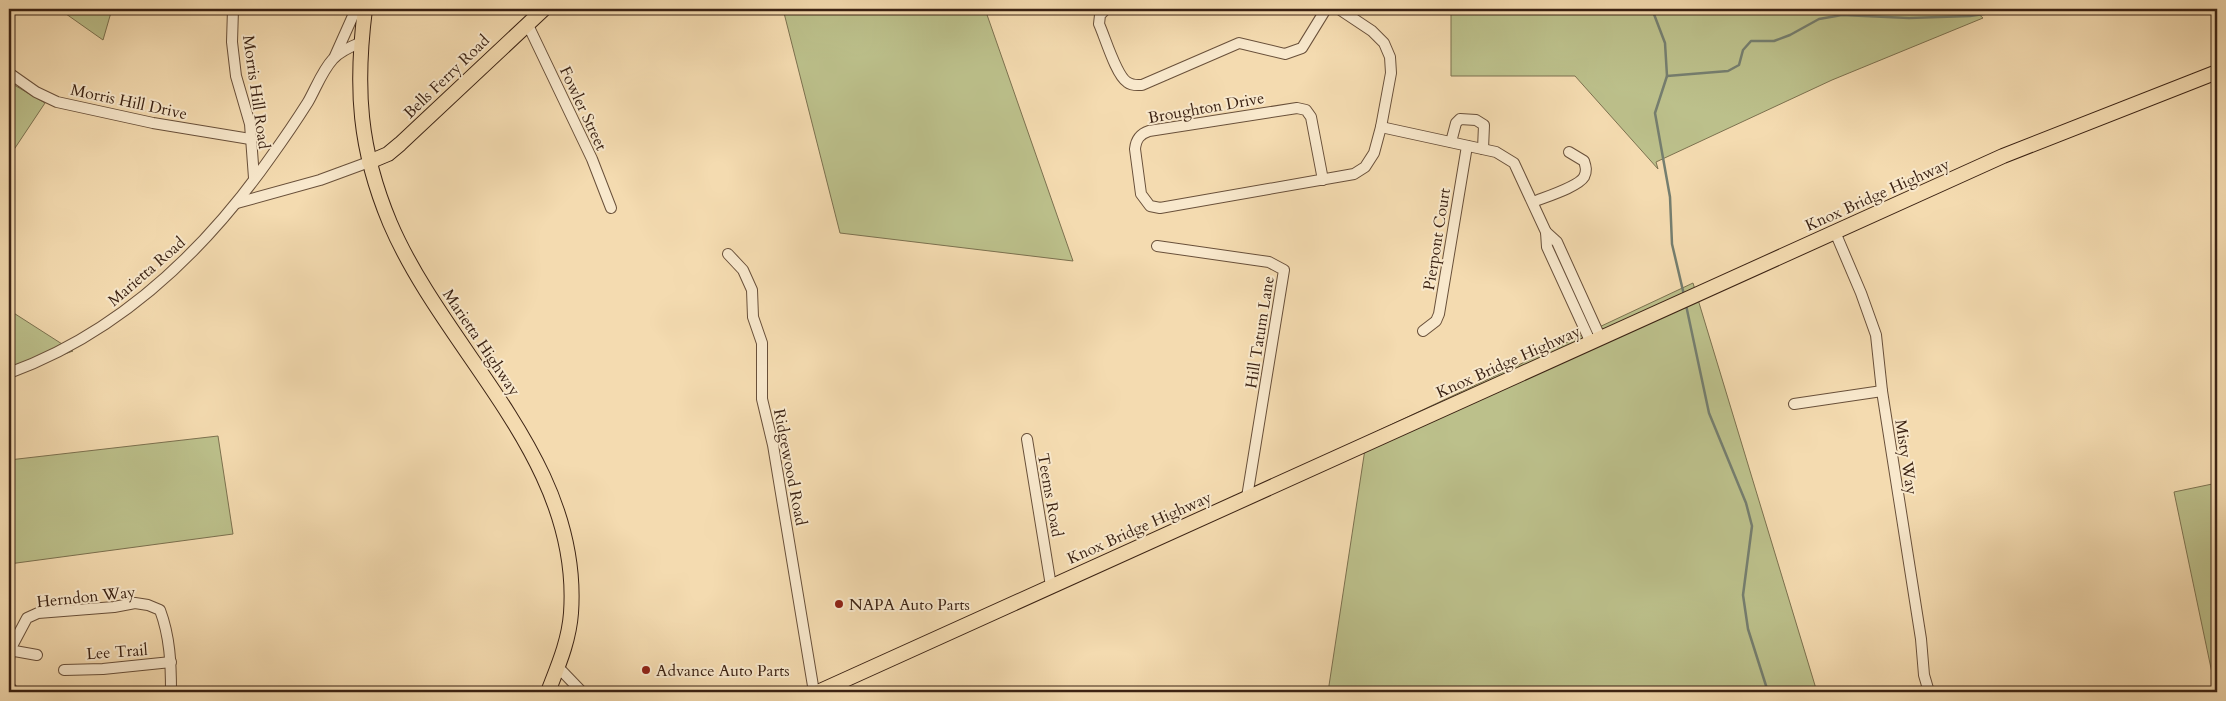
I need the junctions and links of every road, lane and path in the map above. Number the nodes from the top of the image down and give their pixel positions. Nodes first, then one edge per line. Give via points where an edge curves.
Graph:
1 (233, 9) edge
2 (356, 9) edge
3 (365, 9) edge
4 (544, 9) edge
5 (1106, 9) edge
6 (1326, 9) edge
7 (1339, 9) edge
8 (527, 23) junction
9 (362, 42) junction
10 (335, 58) junction
11 (2217, 72) edge
12 (9, 73) edge
13 (1381, 127) junction
14 (250, 139) junction
15 (1451, 142) junction
16 (1467, 146) junction
17 (1483, 149) junction
18 (1569, 152) dead end
19 (369, 162) junction
20 (254, 178) junction
21 (1323, 180) junction
22 (1533, 202) junction
23 (238, 203) junction
24 (611, 208) dead end
25 (1835, 232) junction
26 (1157, 246) dead end
27 (728, 254) dead end
28 (1424, 331) dead end
29 (1596, 341) junction
30 (9, 373) edge
31 (1882, 391) junction
32 (1794, 404) dead end
33 (1027, 439) dead end
34 (1247, 497) junction
35 (1051, 586) junction
36 (9, 654) edge
37 (37, 655) dead end
38 (171, 662) junction
39 (558, 667) junction
40 (64, 670) dead end
41 (9, 686) edge
42 (14, 692) edge
43 (171, 692) edge
44 (548, 692) edge
45 (582, 692) edge
46 (816, 692) edge
47 (1929, 692) edge

1 - 14 street, Morris Hill Road via 236,76 250,124
2 - 10 street, Marietta Road
3 - 9 main road, Marietta Highway
4 - 8 main road, Bells Ferry Road
5 - 6 street via 1100,15 1099,24 1120,75 1126,82 1142,85 1239,43 1285,54 1296,52 1302,48
7 - 13 street via 1372,30 1384,43 1390,57 1391,73
8 - 19 main road, Bells Ferry Road via 400,144 388,154
8 - 24 street, Fowler Street via 592,159
9 - 10 street, Marietta Road
9 - 19 main road, Marietta Highway via 360,92
10 - 20 street, Marietta Road
11 - 25 main road, Knox Bridge Highway via 2028,145
12 - 14 street, Morris Hill Drive via 57,102 153,123
13 - 15 street
13 - 21 street, Broughton Drive via 1374,153 1366,167 1354,174
14 - 20 street, Morris Hill Road
15 - 16 street
15 - 17 street via 1460,119 1476,120 1484,125
16 - 17 street
16 - 28 street, Pierpont Court via 1439,314
17 - 22 street via 1496,152 1514,163
18 - 22 street via 1584,161 1583,179
19 - 23 street via 320,180
19 - 39 main road, Marietta Highway via 391,224 415,273 508,412 554,500 568,549 571,594 569,629
20 - 23 street, Marietta Road
21 - 21 street, Broughton Drive via 1160,208 1150,206 1141,194 1134,148 1142,133 1149,131 1297,108 1306,110 1311,117
22 - 29 street via 1546,232 1557,242
23 - 30 street, Marietta Road via 176,269 130,309 82,340
25 - 29 main road, Knox Bridge Highway
25 - 31 street, Misty Way via 1876,336
26 - 34 street, Hill Tatum Lane via 1269,262 1284,270
27 - 46 street, Ridgewood Road via 743,270 752,290 753,317 762,343 762,399
29 - 34 main road, Knox Bridge Highway
31 - 32 street
31 - 47 street, Misty Way
33 - 35 street, Teems Road
34 - 35 main road, Knox Bridge Highway
35 - 46 main road, Knox Bridge Highway
36 - 37 street
36 - 38 street, Herndon Way via 27,618 38,613 136,603 160,610 168,630
38 - 40 street, Lee Trail
38 - 43 street, Herndon Way
39 - 44 main road, Marietta Highway
39 - 45 street
41 - 42 street

